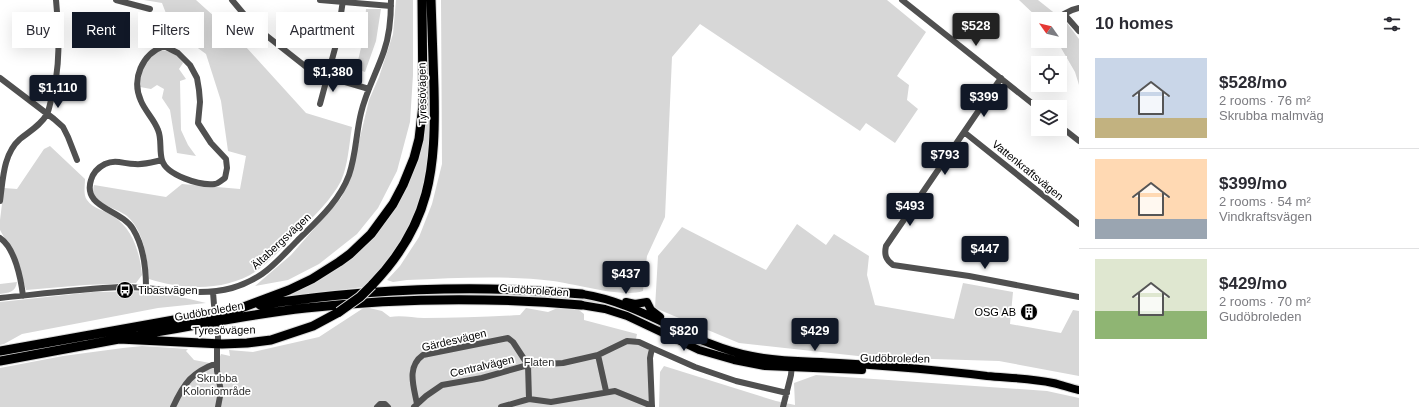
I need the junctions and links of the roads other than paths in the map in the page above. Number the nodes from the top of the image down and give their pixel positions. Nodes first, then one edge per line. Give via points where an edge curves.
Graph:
1 (56, 0) edge
2 (116, 0) edge
3 (232, 0) edge
4 (320, 0) edge
5 (422, 0) edge
6 (431, 0) edge
7 (902, 0) edge
8 (343, 1) edge
9 (391, 3) edge
10 (1079, 8) edge
11 (150, 9) dead end
12 (1079, 31) edge
13 (328, 77) junction
14 (0, 78) edge
15 (1001, 78) junction
16 (369, 89) junction
17 (1031, 102) edge
18 (320, 104) dead end
19 (48, 113) junction
20 (964, 132) junction
21 (1067, 132) edge
22 (1079, 141) edge
23 (77, 160) dead end
24 (162, 160) junction
25 (0, 201) edge
26 (1079, 224) edge
27 (0, 238) edge
28 (146, 288) junction
29 (212, 292) junction
30 (582, 294) joint
31 (22, 296) junction
32 (1079, 297) edge
33 (0, 298) edge
34 (602, 298) junction
35 (647, 302) junction
36 (214, 305) dead end
37 (581, 305) joint
38 (241, 308) junction
39 (612, 311) junction
40 (642, 312) junction
41 (670, 324) junction
42 (218, 327) dead end
43 (118, 340) junction
44 (218, 341) dead end
45 (652, 348) junction
46 (217, 349) dead end
47 (0, 351) edge
48 (598, 355) junction
49 (0, 361) edge
50 (217, 363) junction
51 (792, 364) junction
52 (528, 365) junction
53 (1079, 390) edge
54 (606, 391) junction
55 (787, 393) junction
56 (529, 399) junction
57 (551, 404) edge
58 (415, 406) edge
59 (652, 406) edge
60 (173, 407) edge
61 (218, 407) edge
62 (377, 407) edge
63 (388, 407) edge
64 (501, 407) edge
65 (783, 407) edge

1 - 19 street via 57,76
2 - 11 street
3 - 13 street via 250,22 266,36 310,70
4 - 8 street
5 - 38 highway, Tyresövägen via 422,120 414,158 393,204 371,234 339,262 289,290
6 - 43 highway, Tyresövägen, bridge via 434,125 429,184 409,238 372,285 340,312 313,326 270,340 247,344
7 - 15 street
8 - 9 street
8 - 13 street
9 - 16 street, Ältabergsvägen via 387,42
10 - 12 street via 1064,14
13 - 16 street
13 - 18 street
14 - 19 street
15 - 17 street
15 - 20 street
16 - 29 street, Ältabergsvägen via 360,116 349,174 336,200 261,275 232,288
19 - 23 street via 68,137
19 - 25 street via 19,140 9,154
20 - 26 street, Vattenkraftsvägen
20 - 32 street via 886,246 887,260 893,265 969,276
21 - 22 street
24 - 24 street via 161,135 141,102 137,85 140,70 147,56 164,46 178,53 190,65 197,78 200,90 198,123 226,159 225,178 216,184 201,183 172,172
24 - 28 street via 140,164 113,161 104,164 92,176 89,186 90,194 95,201 123,218 132,227 146,267
27 - 31 street via 13,257 18,270
28 - 29 street, Ältabergsvägen
28 - 31 street, Ältabergsvägen via 120,287
29 - 36 street
30 - 34 main road, Gudöbroleden
30 - 38 highway, Gudöbroleden via 508,290 419,290 336,296
31 - 33 street, Ältabergsvägen
34 - 35 main road via 635,304
34 - 40 main road, Gudöbroleden
35 - 40 main road
35 - 41 main road via 654,312
37 - 39 main road, Gudöbroleden
37 - 43 highway, Gudöbroleden via 483,299 368,302 249,316
38 - 47 highway, Tyresövägen
39 - 40 main road via 635,315
39 - 51 main road, Gudöbroleden via 699,350 766,366
40 - 41 main road, Gudöbroleden
41 - 51 main road, Gudöbroleden via 737,353
42 - 44 street
43 - 49 highway, Tyresövägen
45 - 48 street, Centralvägen via 639,342 627,341
45 - 55 street, Centralvägen via 736,381
45 - 59 street
46 - 50 street
48 - 52 street, Centralvägen via 563,363
48 - 54 street
50 - 60 street via 200,369 193,375
50 - 61 street via 221,391
51 - 53 main road, Gudöbroleden via 941,370 1052,383
51 - 55 street
52 - 56 street
52 - 58 street, Centralvägen via 482,378 442,385
52 - 58 street, Gärdesvägen via 508,338 423,355 418,359 412,372
54 - 57 street
54 - 59 street via 615,391
55 - 65 street
56 - 57 street
56 - 64 street
62 - 63 street via 380,404

